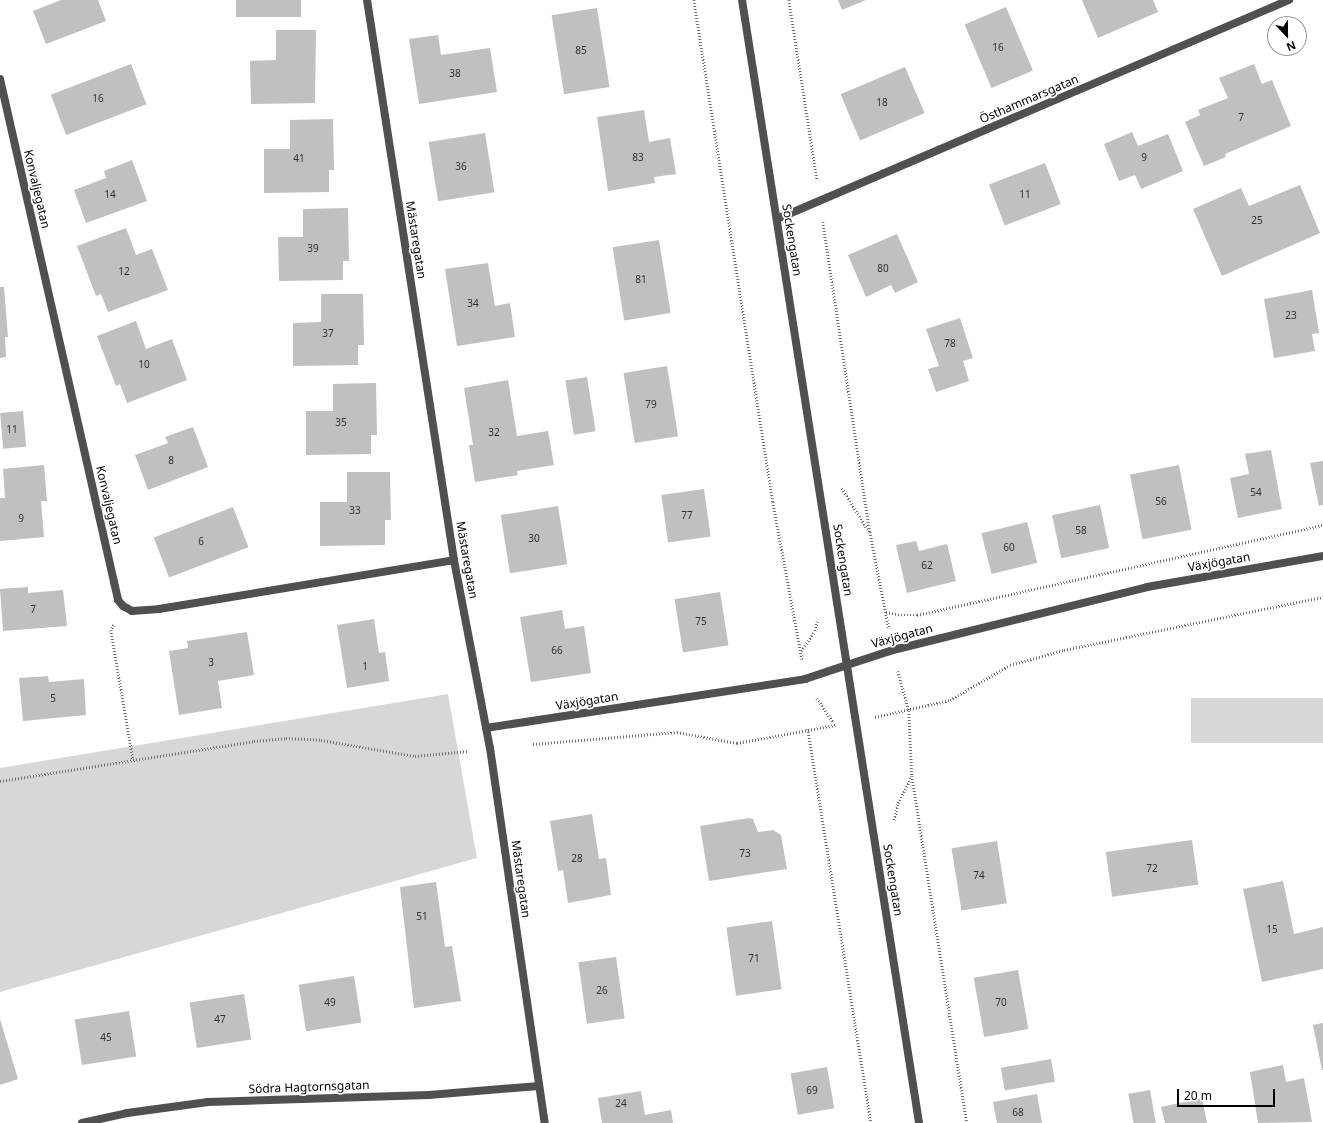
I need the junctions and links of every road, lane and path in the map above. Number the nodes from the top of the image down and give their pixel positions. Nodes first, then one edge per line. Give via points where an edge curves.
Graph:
1 (367, 0) edge
2 (694, 0) edge
3 (742, 0) edge
4 (789, 0) edge
5 (1289, 0) edge
6 (0, 79) edge
7 (820, 202) junction
8 (777, 219) junction
9 (1323, 525) edge
10 (870, 532) dead end
11 (1323, 556) edge
12 (454, 560) junction
13 (1323, 597) edge
14 (123, 606) junction
15 (885, 612) dead end
16 (801, 651) dead end
17 (847, 665) junction
18 (857, 720) junction
19 (486, 728) junction
20 (808, 729) junction
21 (529, 745) dead end
22 (490, 748) junction
23 (133, 759) junction
24 (912, 776) dead end
25 (0, 781) edge
26 (539, 1086) junction
27 (82, 1123) edge
28 (545, 1123) edge
29 (871, 1123) edge
30 (919, 1123) edge
31 (967, 1123) edge

1 - 12 street, Mästaregatan
2 - 16 path via 773,502
3 - 8 street, Sockengatan
4 - 7 path
5 - 7 street, Östhammarsgatan
6 - 14 street, Konvaljegatan via 118,600
7 - 8 street, Östhammarsgatan
7 - 10 path
8 - 17 street, Sockengatan
9 - 15 path via 917,615 901,616
11 - 17 street, Växjögatan via 1147,587 893,650
12 - 14 street via 159,609 132,610
12 - 19 street, Mästaregatan
13 - 18 path via 1064,650 1010,665 950,700
14 - 23 path via 111,630
17 - 18 street, Sockengatan
17 - 19 street, Växjögatan via 805,679
18 - 20 path
18 - 30 street, Sockengatan
19 - 22 street, Mästaregatan
20 - 21 path via 737,743 677,732
20 - 29 path
22 - 23 path via 445,755 415,756 321,740 286,738
22 - 26 street, Mästaregatan
23 - 25 path
24 - 31 path
26 - 27 street, Södra Hagtornsgatan via 429,1095 208,1102 127,1113
26 - 28 street, Mästaregatan

